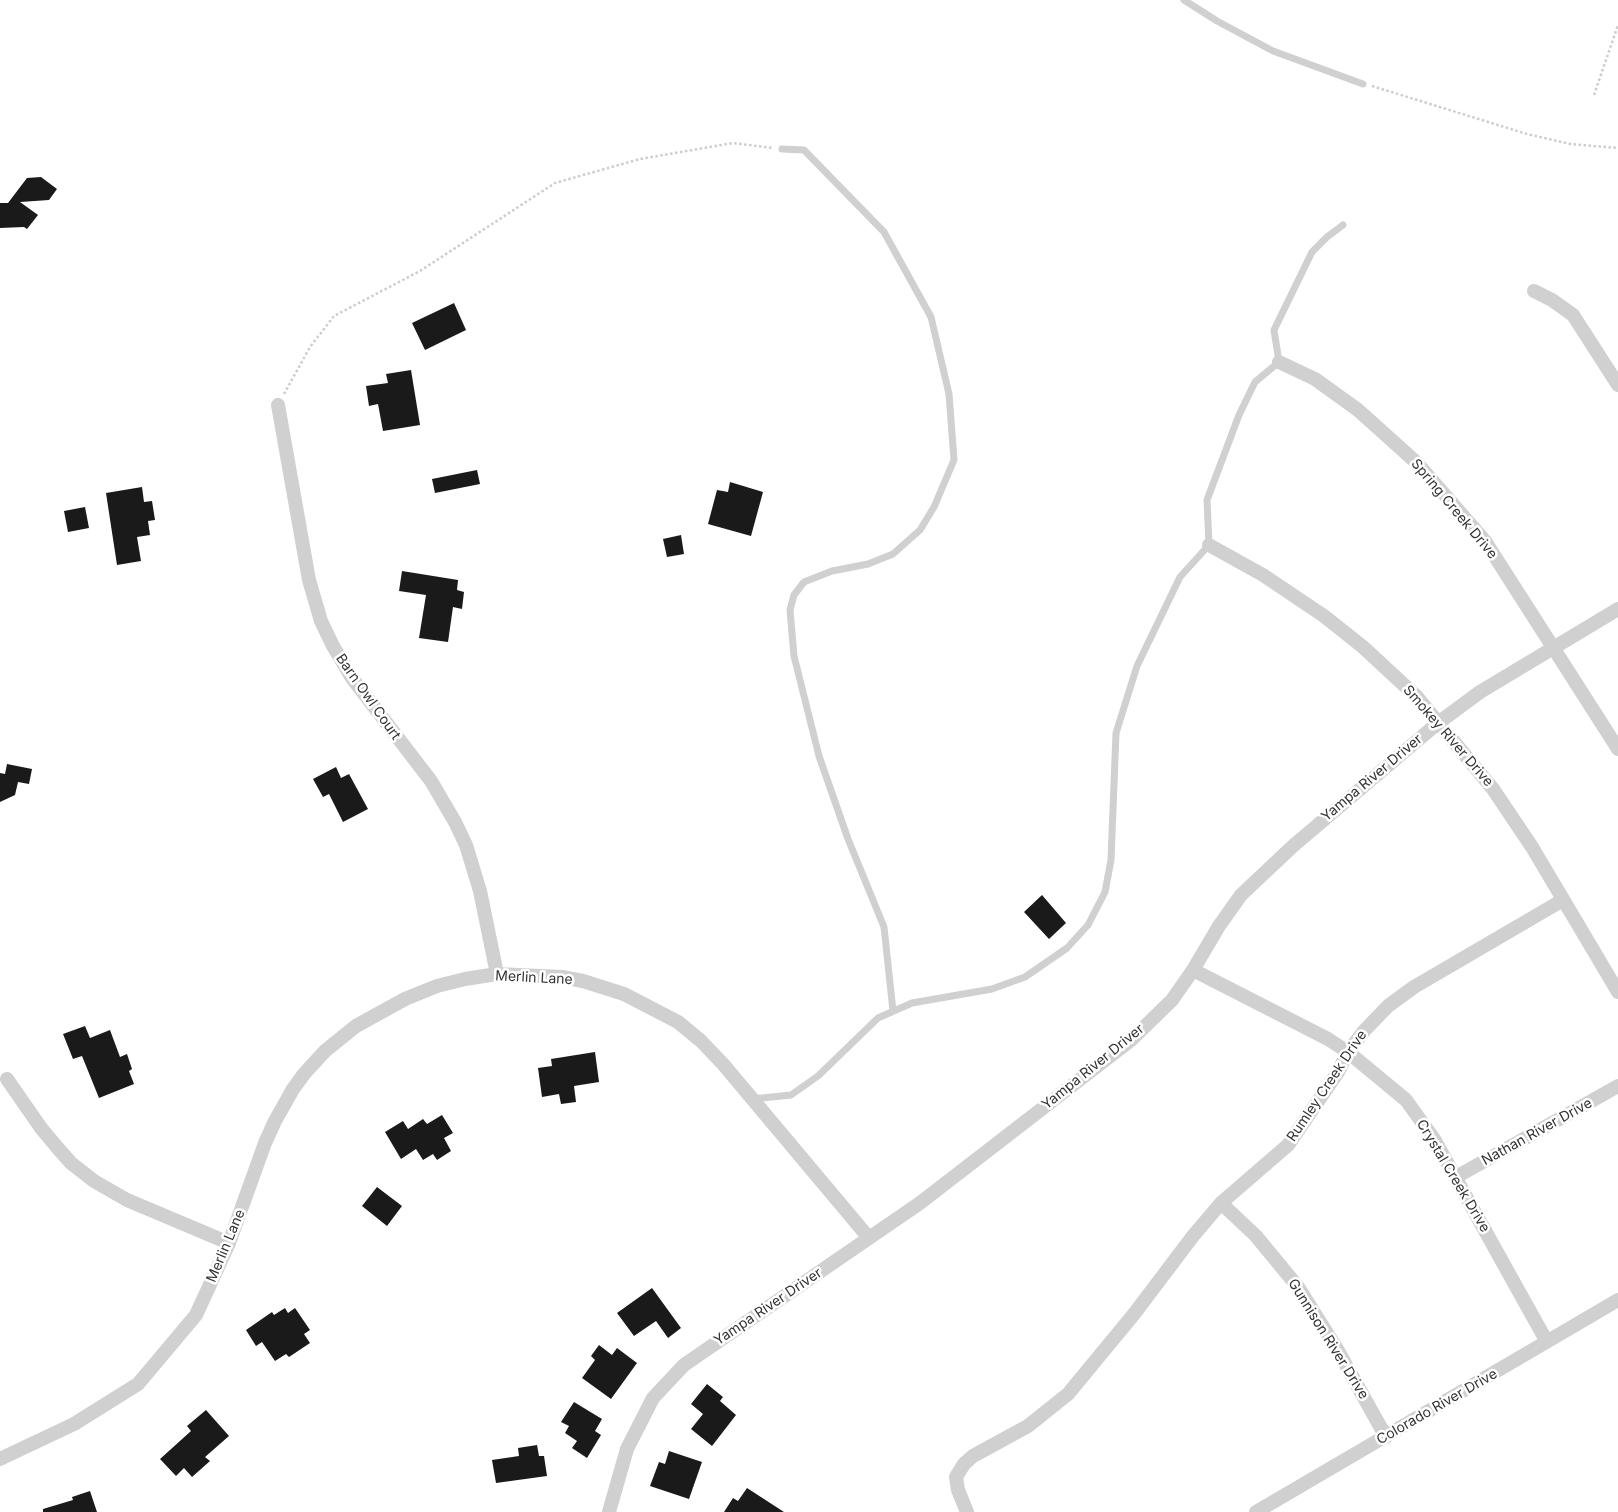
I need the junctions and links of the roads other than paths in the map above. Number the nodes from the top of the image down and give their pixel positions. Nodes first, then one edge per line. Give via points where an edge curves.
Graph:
1 (1184, 0) edge
2 (1363, 84) road end
3 (782, 149) road end
4 (1343, 224) dead end
5 (1534, 291) dead end
6 (1279, 362) junction
7 (1618, 385) edge
8 (278, 405) road end
9 (1209, 545) junction
10 (1618, 609) edge
11 (1554, 647) junction
12 (1438, 723) junction
13 (1618, 749) edge
14 (1563, 900) junction
15 (1192, 970) junction
16 (497, 974) junction
17 (1618, 992) edge
18 (893, 1011) junction
19 (1348, 1052) junction
20 (7, 1079) dead end
21 (1618, 1086) edge
22 (752, 1099) junction
23 (1456, 1177) junction
24 (1221, 1204) junction
25 (869, 1238) junction
26 (229, 1244) junction
27 (1618, 1300) edge
28 (1547, 1342) junction
29 (1386, 1437) junction
30 (0, 1459) edge
31 (609, 1512) edge
32 (967, 1512) edge
33 (1256, 1512) edge

1 - 2 lane via 1273,51
3 - 18 lane via 804,150 884,232 931,317 949,394 954,460 934,507 920,530 893,554 868,564 832,570 804,582 794,595 790,610 794,656 819,756 884,927
4 - 6 lane via 1312,252 1274,330
5 - 7 street via 1573,315
6 - 9 lane via 1255,382 1216,474 1207,500
6 - 11 street, Spring Creek Drive via 1315,378 1358,410 1417,463 1485,541
8 - 16 street, Barn Owl Court via 309,580 321,621 352,678 431,781 455,822 466,845 480,891
9 - 12 street, Smokey River Drive via 1263,575 1324,616 1417,697
9 - 18 lane via 1180,577 1137,666 1116,733 1110,868 1105,892 1088,925 1067,948 1025,977 992,988 912,1002
10 - 11 street, Yampa River Driver
11 - 12 street, Yampa River Driver via 1480,692
11 - 13 street, Spring Creek Drive
12 - 14 street, Smokey River Drive via 1493,789
12 - 15 street, Yampa River Driver via 1293,846 1241,895
14 - 17 street, Smokey River Drive
14 - 19 street, Rumley Creek Drive via 1414,986 1388,1006
15 - 19 street, Crystal Creek Drive
15 - 25 street, Yampa River Driver via 1172,1000 1132,1040 920,1203
16 - 22 street, Merlin Lane via 569,978 640,1001 678,1022 701,1041
16 - 26 street, Merlin Lane via 437,986 405,999 356,1026 325,1051 293,1089 275,1121
18 - 22 lane via 878,1018 818,1076 791,1094
19 - 23 street, Crystal Creek Drive via 1406,1100
19 - 24 street, Rumley Creek Drive via 1288,1145
20 - 26 street via 56,1146 94,1181 127,1200
21 - 23 street, Nathan River Drive
22 - 25 street, Merlin Lane
23 - 28 street, Crystal Creek Drive
24 - 29 street, Gunnison River Drive via 1256,1236 1298,1287
24 - 32 street, Rumley Creek Drive via 1192,1236 1134,1314 1068,1394 1028,1426 972,1456 964,1464 956,1478
25 - 31 street, Yampa River Driver via 684,1365 653,1398 627,1449
26 - 30 street, Merlin Lane via 196,1315 138,1384 74,1424
27 - 28 street, Colorado River Drive
28 - 29 street, Colorado River Drive
29 - 33 street, Colorado River Drive

